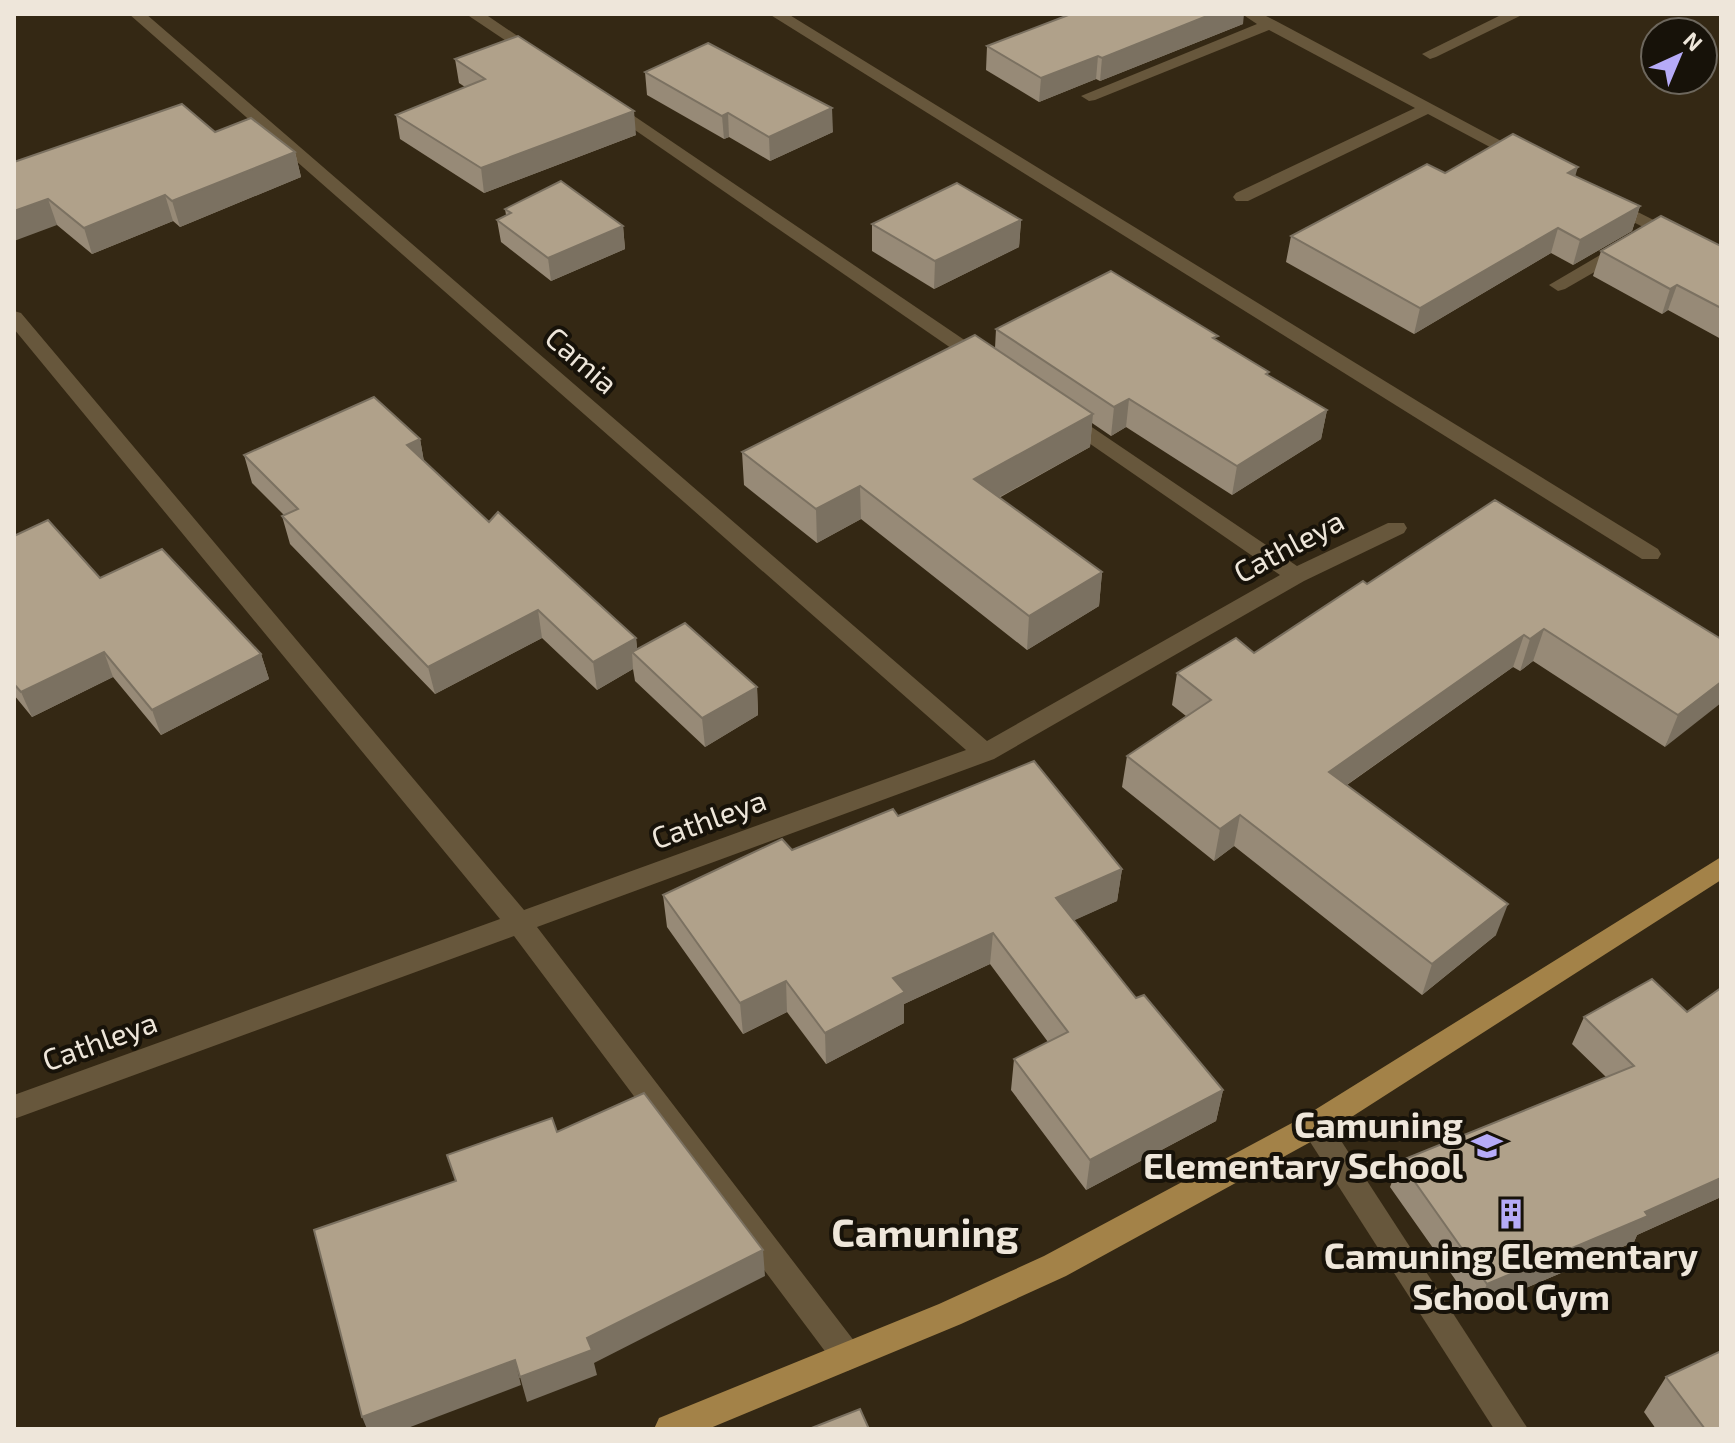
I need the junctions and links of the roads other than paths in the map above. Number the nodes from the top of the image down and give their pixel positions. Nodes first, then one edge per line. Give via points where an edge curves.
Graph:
1 (137, 14) edge
2 (474, 14) edge
3 (777, 14) edge
4 (1250, 14) edge
5 (1480, 14) edge
6 (1516, 14) edge
7 (1498, 22) junction
8 (1270, 24) junction
9 (1430, 54) dead end
10 (550, 64) edge
11 (589, 91) edge
12 (1089, 96) dead end
13 (1428, 108) junction
14 (1536, 164) edge
15 (1590, 192) edge
16 (1242, 197) dead end
17 (1657, 228) junction
18 (1721, 261) edge
19 (1558, 285) dead end
20 (14, 317) edge
21 (995, 369) edge
22 (1047, 405) edge
23 (1396, 528) dead end
24 (1650, 554) dead end
25 (1296, 576) junction
26 (985, 753) junction
27 (1721, 867) edge
28 (519, 923) junction
29 (14, 1107) edge
30 (1315, 1125) junction
31 (847, 1356) junction
32 (670, 1429) edge
33 (1512, 1429) edge

1 - 26 street, Camia
2 - 10 street
3 - 24 street
4 - 8 street
5 - 7 street
6 - 7 street
7 - 9 street
8 - 12 street
8 - 13 street
11 - 21 street
13 - 14 street
13 - 16 street
15 - 17 street
17 - 18 street
17 - 19 street
20 - 28 street
22 - 25 street
23 - 25 street, Cathleya
25 - 26 street, Cathleya
26 - 28 street, Cathleya
27 - 30 main road
28 - 29 street, Cathleya
28 - 31 street
30 - 31 main road via 1055,1266
30 - 33 street
31 - 32 main road

